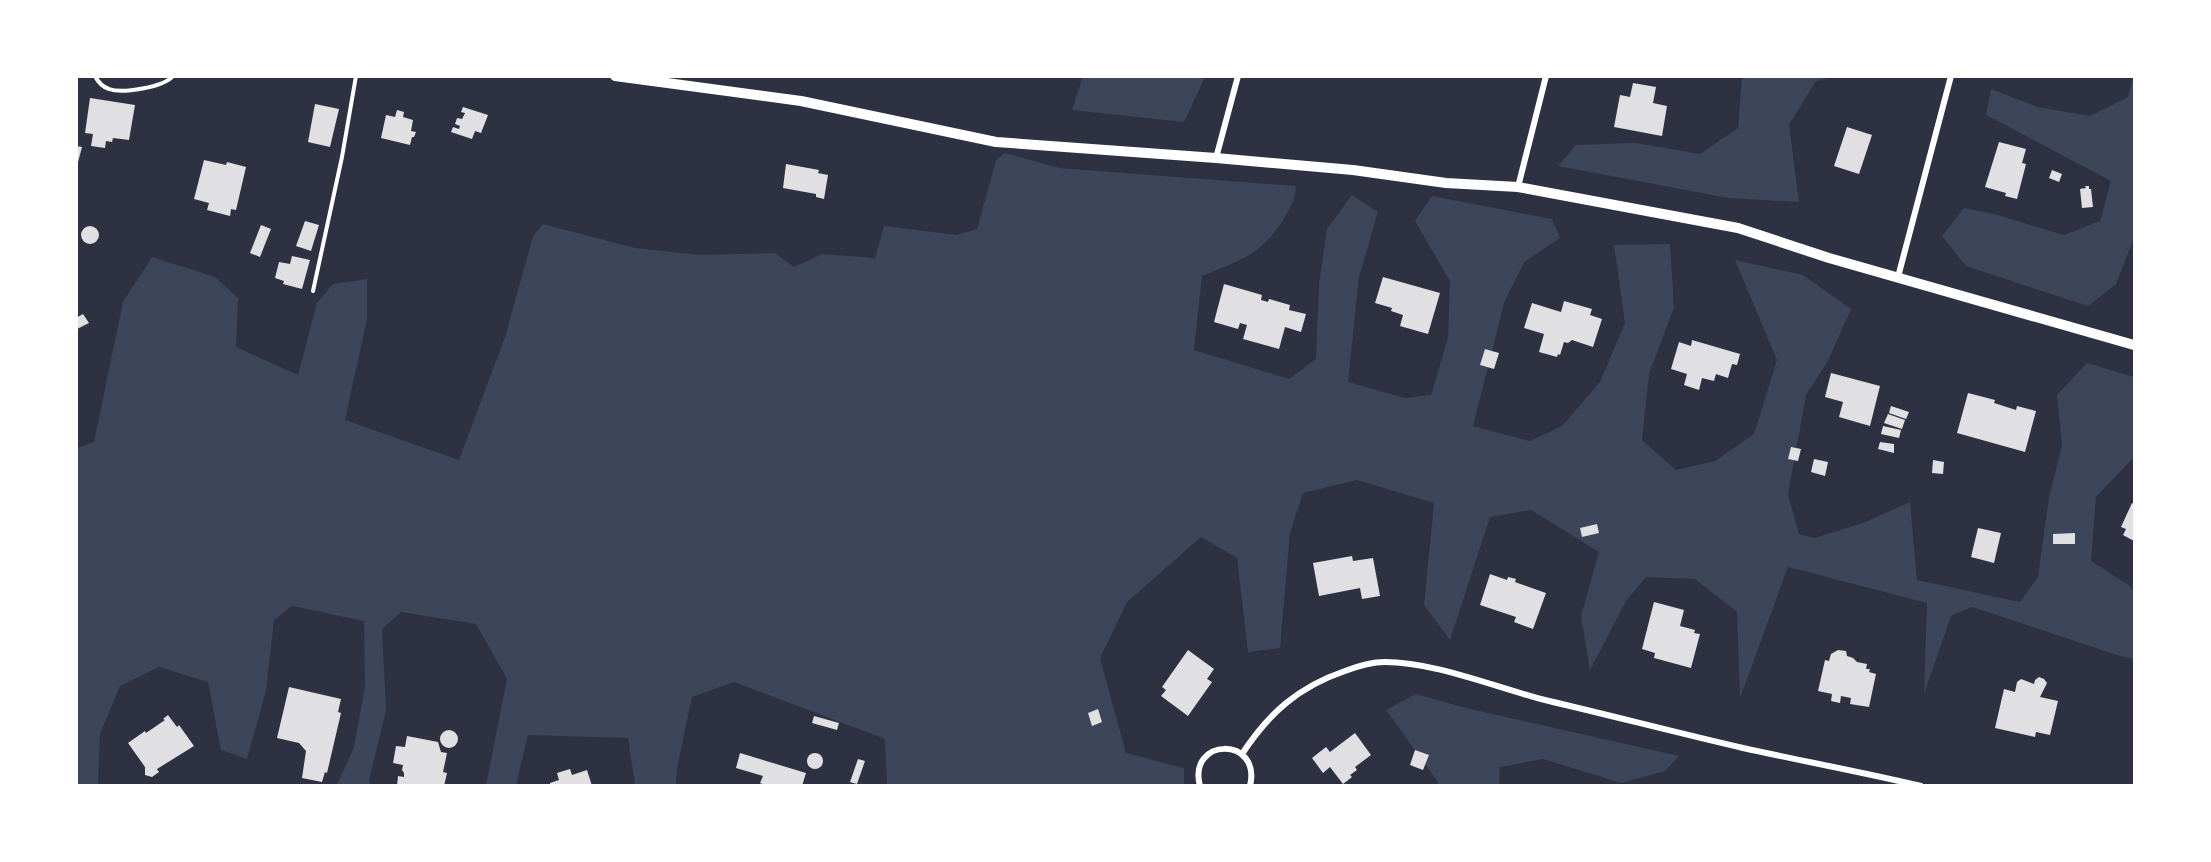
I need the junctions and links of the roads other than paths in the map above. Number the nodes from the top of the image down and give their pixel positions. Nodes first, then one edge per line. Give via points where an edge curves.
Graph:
1 (95, 76) edge
2 (173, 76) edge
3 (356, 76) edge
4 (615, 76) edge
5 (1238, 76) edge
6 (1546, 76) edge
7 (1951, 76) edge
8 (1216, 158) junction
9 (1518, 187) junction
10 (1898, 277) junction
11 (313, 291) dead end
12 (2134, 345) edge
13 (1242, 754) junction
14 (1200, 786) edge
15 (1250, 786) edge
16 (1921, 786) edge

1 - 2 lane via 105,88 122,91 167,82
3 - 11 lane
4 - 8 main road via 801,101 996,142
5 - 8 street
6 - 9 street
7 - 10 street
8 - 9 main road
9 - 10 main road via 1738,228
10 - 12 main road
13 - 14 street via 1225,748 1208,754 1198,769
13 - 15 street via 1251,768
13 - 16 street via 1276,711 1301,690 1360,666 1385,662 1418,666 1731,745

